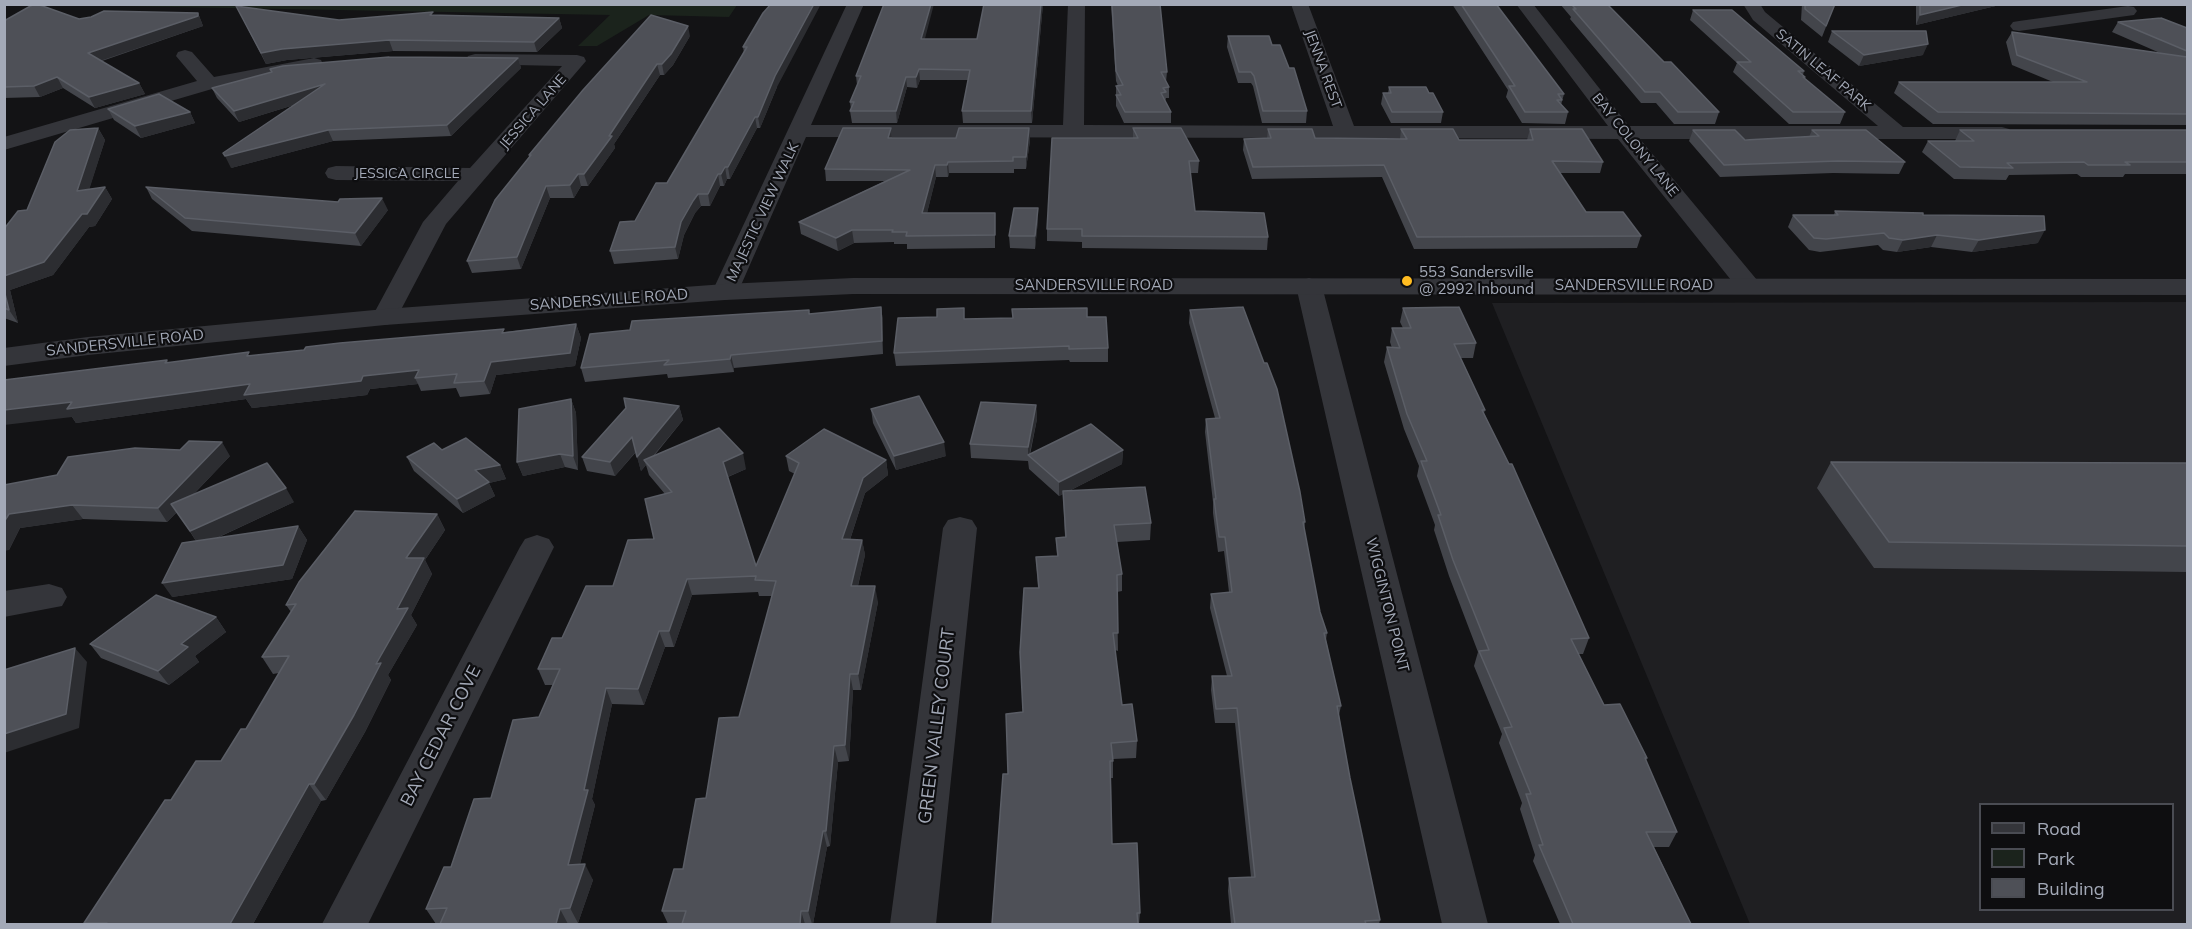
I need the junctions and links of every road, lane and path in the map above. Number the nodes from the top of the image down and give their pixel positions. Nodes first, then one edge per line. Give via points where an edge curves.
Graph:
1 (856, 4) edge
2 (1077, 4) edge
3 (1299, 4) edge
4 (1524, 4) edge
5 (1750, 4) edge
6 (2109, 4) edge
7 (2128, 11) junction
8 (2148, 18) edge
9 (2019, 26) dead end
10 (185, 56) dead end
11 (451, 59) edge
12 (338, 62) edge
13 (209, 84) junction
14 (800, 131) junction
15 (1073, 132) junction
16 (1624, 133) junction
17 (1898, 133) junction
18 (2025, 133) edge
19 (1347, 134) junction
20 (4, 144) edge
21 (336, 173) dead end
22 (478, 175) junction
23 (1748, 285) junction
24 (1309, 286) junction
25 (2187, 287) edge
26 (725, 292) junction
27 (385, 317) junction
28 (4, 357) edge
29 (960, 528) dead end
30 (537, 547) dead end
31 (48, 597) dead end
32 (4, 604) edge
33 (345, 924) edge
34 (913, 924) edge
35 (1465, 924) edge

1 - 14 street, MAJESTIC VIEW WALK
2 - 15 street
3 - 19 street, JENNA REST
4 - 16 street, BAY COLONY LANE
5 - 17 street, SATIN LEAF PARK via 1759,16
6 - 7 street
7 - 8 street
7 - 9 street
10 - 13 street
11 - 22 street, JESSICA LANE via 577,61
12 - 13 street
13 - 20 street
14 - 15 street, MAJESTIC VIEW WALK
14 - 26 street, MAJESTIC VIEW WALK
15 - 19 street, MAJESTIC VIEW WALK
16 - 17 street, MAJESTIC VIEW WALK
16 - 19 street, MAJESTIC VIEW WALK
16 - 23 street, BAY COLONY LANE
17 - 18 street, MAJESTIC VIEW WALK
21 - 22 street, JESSICA CIRCLE
22 - 27 street, JESSICA LANE via 435,222
23 - 24 street, SANDERSVILLE ROAD
23 - 25 street, SANDERSVILLE ROAD
24 - 26 street, SANDERSVILLE ROAD via 935,285
24 - 35 street, WIGGINTON POINT
26 - 27 street, SANDERSVILLE ROAD
27 - 28 street, SANDERSVILLE ROAD
29 - 34 street, GREEN VALLEY COURT
30 - 33 street, BAY CEDAR COVE
31 - 32 street

